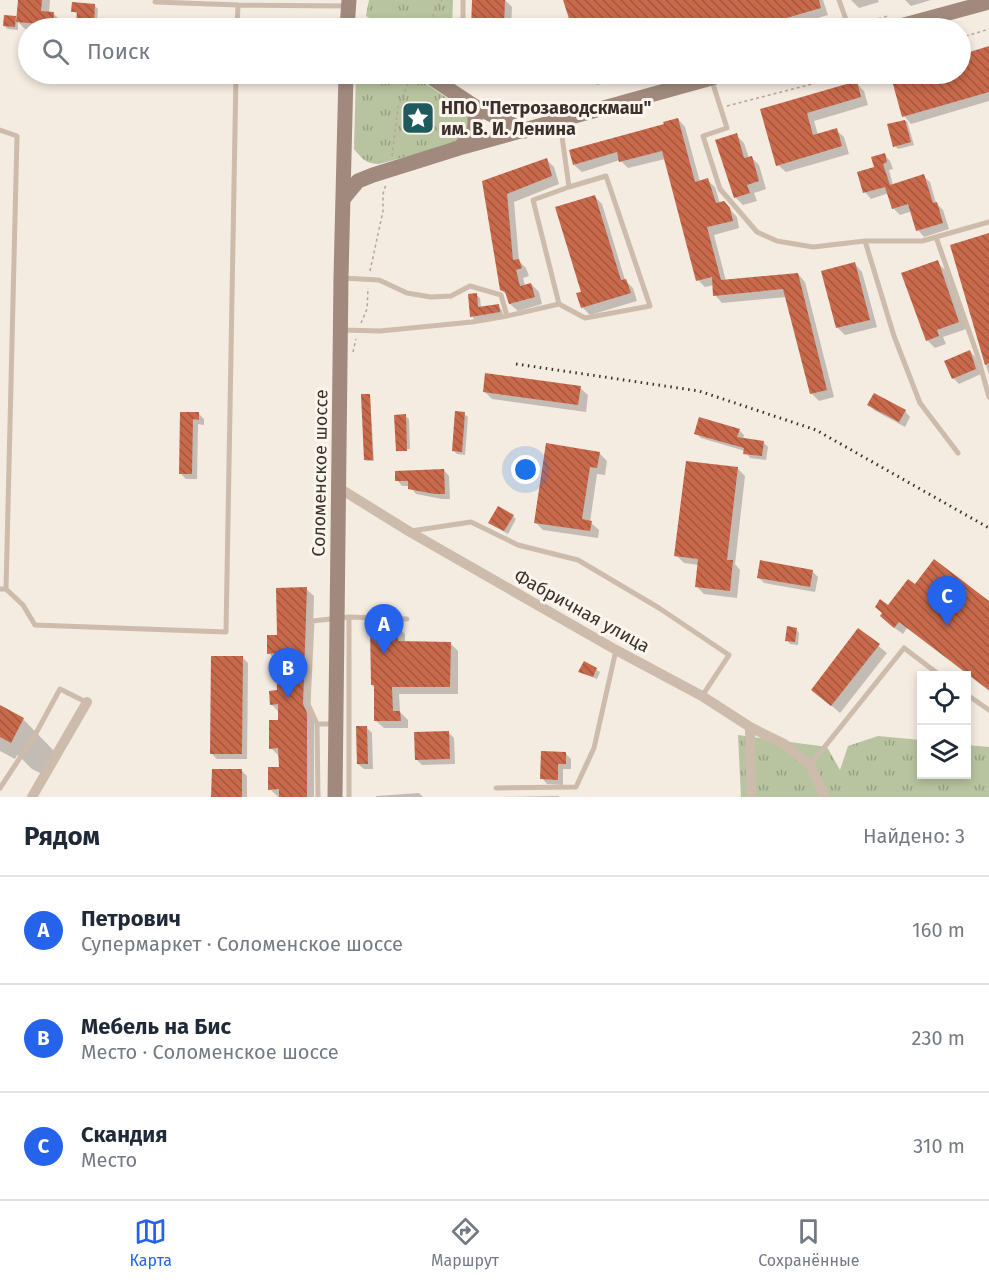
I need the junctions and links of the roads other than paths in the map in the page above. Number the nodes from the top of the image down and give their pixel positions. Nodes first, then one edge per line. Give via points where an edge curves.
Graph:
1 (463, 0) edge
2 (839, 0) edge
3 (155, 2) dead end
4 (214, 2) edge
5 (989, 2) edge
6 (349, 3) edge
7 (237, 5) junction
8 (237, 18) edge
9 (350, 18) edge
10 (463, 18) edge
11 (845, 18) edge
12 (930, 18) edge
13 (236, 84) edge
14 (346, 84) edge
15 (441, 84) edge
16 (687, 84) edge
17 (719, 84) edge
18 (474, 106) junction
19 (560, 121) junction
20 (0, 130) edge
21 (525, 131) junction
22 (459, 148) junction
23 (345, 149) junction
24 (373, 175) junction
25 (570, 187) junction
26 (344, 198) junction
27 (989, 222) edge
28 (936, 237) junction
29 (865, 241) junction
30 (341, 278) junction
31 (560, 304) junction
32 (507, 316) junction
33 (341, 330) junction
34 (989, 397) edge
35 (958, 453) dead end
36 (339, 488) junction
37 (410, 532) junction
38 (3, 589) edge
39 (343, 618) junction
40 (407, 619) dead end
41 (616, 650) junction
42 (936, 671) edge
43 (702, 696) junction
44 (971, 698) edge
45 (87, 702) joint
46 (989, 711) edge
47 (317, 724) junction
48 (335, 724) junction
49 (750, 727) junction
50 (810, 765) junction
51 (0, 788) edge
52 (496, 788) dead end
53 (32, 797) edge
54 (318, 797) edge
55 (335, 797) edge
56 (349, 797) edge
57 (751, 797) edge
58 (825, 797) edge

1 - 10 lane
2 - 11 lane
3 - 4 lane
4 - 7 lane
5 - 12 main road
6 - 7 lane
6 - 9 main road
7 - 8 lane
13 - 38 lane via 226,632 35,625 23,605
14 - 23 main road, Соломенское шоссе
15 - 18 main road
16 - 19 main road
17 - 29 lane via 727,128 703,136 720,189 758,232 777,242 813,247
18 - 21 main road
18 - 22 main road via 473,136
19 - 21 main road
19 - 25 lane
20 - 38 lane via 17,136
21 - 22 main road
22 - 24 main road
23 - 24 main road via 351,162
23 - 26 main road, Соломенское шоссе
24 - 26 main road via 358,181
25 - 31 lane via 533,200
25 - 31 lane via 606,176 650,306 585,318
26 - 30 main road, Соломенское шоссе
27 - 28 lane
28 - 29 lane via 922,241
28 - 34 lane
29 - 35 lane via 894,336 920,403
30 - 32 lane via 379,280 406,293 430,297 451,296 470,286 501,295
30 - 33 main road, Соломенское шоссе
31 - 32 lane
32 - 33 lane via 380,331
33 - 36 main road, Соломенское шоссе
36 - 37 street, Фабричная улица
36 - 39 main road, Соломенское шоссе
37 - 41 street, Фабричная улица
37 - 43 lane via 471,522 518,545 578,560 729,655
39 - 40 lane
39 - 47 lane via 312,621 308,704
39 - 48 main road, Соломенское шоссе
39 - 56 lane
41 - 43 street, Фабричная улица
41 - 52 lane via 594,748 576,787
42 - 50 lane via 904,648
43 - 49 street, Фабричная улица
44 - 46 lane
45 - 51 lane via 60,689
45 - 53 street
47 - 48 lane
47 - 54 lane
48 - 55 main road, Соломенское шоссе
49 - 50 street, Фабричная улица via 784,744
49 - 57 street
50 - 58 street

